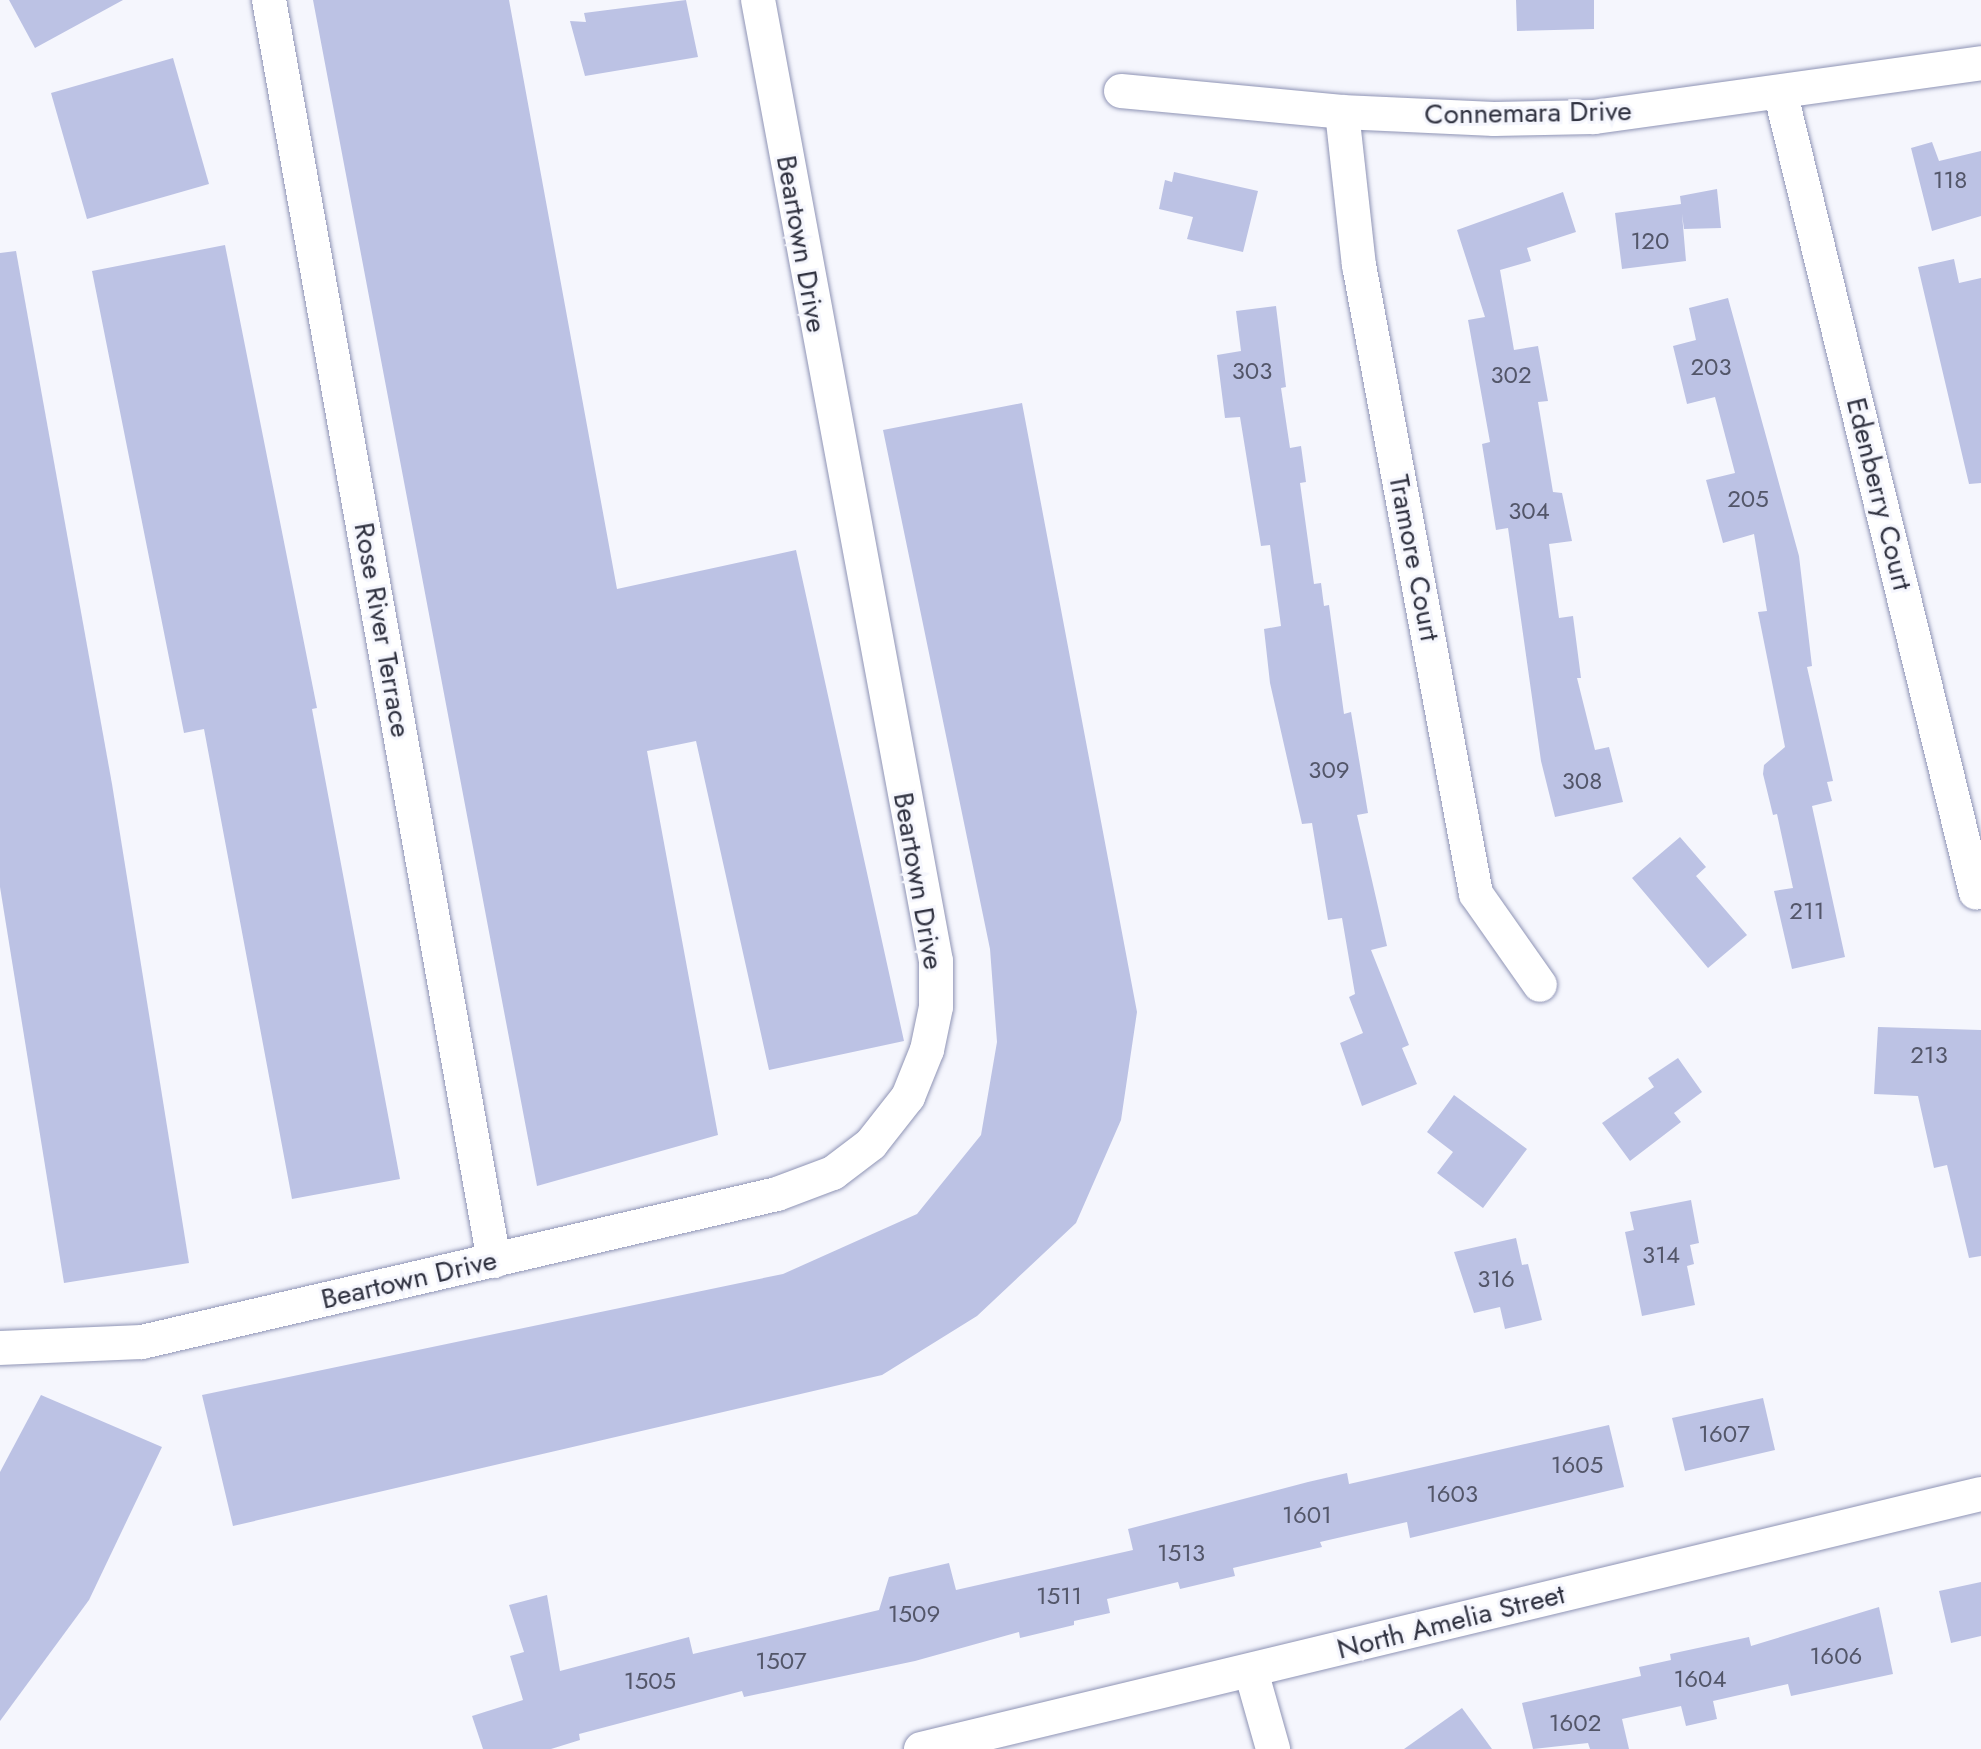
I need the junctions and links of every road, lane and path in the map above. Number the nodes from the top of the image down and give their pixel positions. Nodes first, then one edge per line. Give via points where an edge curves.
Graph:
1 (269, 0) edge
2 (758, 0) edge
3 (1981, 63) edge
4 (1121, 91) dead end
5 (1781, 95) junction
6 (1342, 112) junction
7 (1976, 893) dead end
8 (1540, 985) dead end
9 (494, 1261) junction
10 (0, 1348) edge
11 (1981, 1494) edge
12 (1251, 1671) junction
13 (921, 1749) edge
14 (1273, 1749) edge

1 - 9 street, Rose River Terrace
2 - 9 street, Beartown Drive via 936,961 933,1021 908,1097 871,1144 833,1173 777,1194
3 - 5 street, Connemara Drive
4 - 6 street, Connemara Drive
5 - 6 street, Connemara Drive via 1594,117
5 - 7 street, Edenberry Court
6 - 8 street, Tramore Court via 1359,265 1476,894
9 - 10 street, Beartown Drive via 142,1342
11 - 12 street, North Amelia Street
12 - 13 street, North Amelia Street
12 - 14 street

